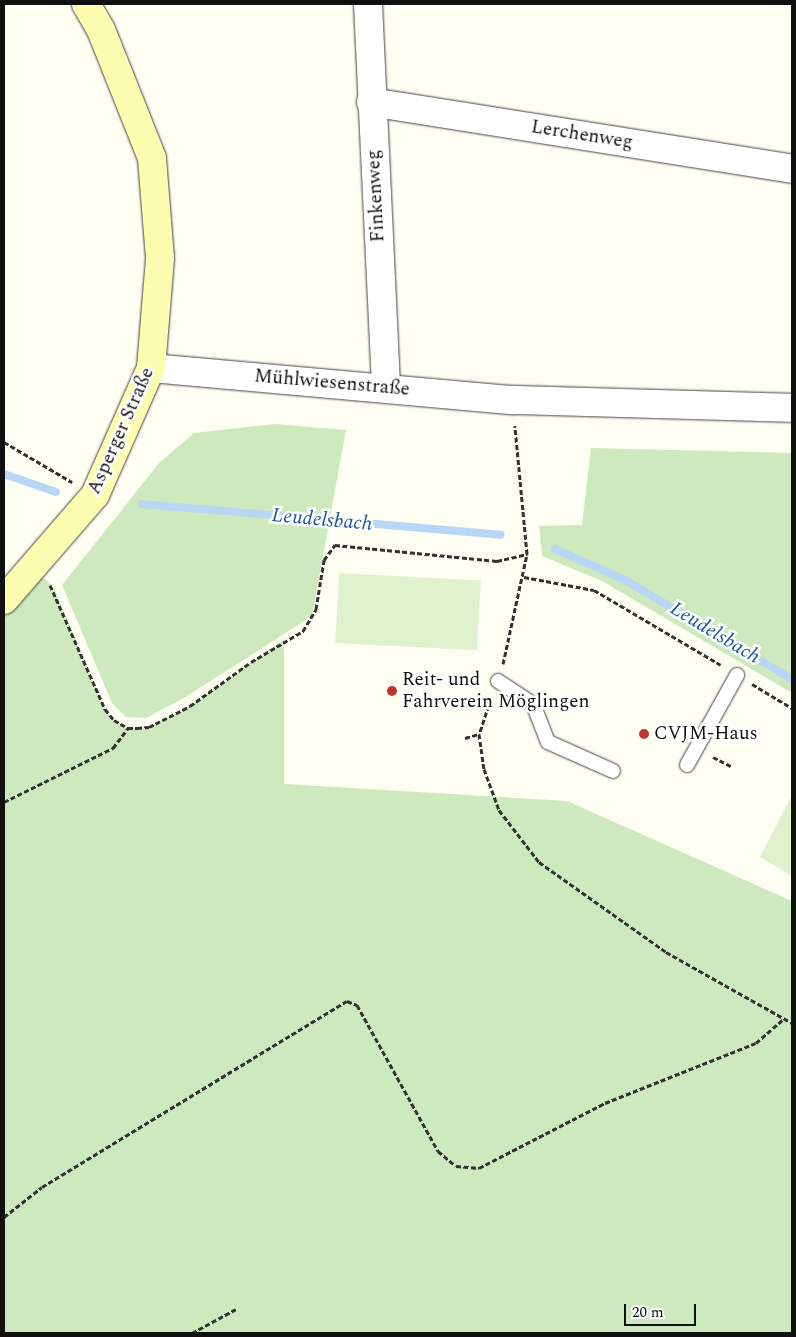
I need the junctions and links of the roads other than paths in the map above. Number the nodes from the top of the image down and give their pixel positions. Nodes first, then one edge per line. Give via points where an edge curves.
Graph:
1 (86, 4) edge
2 (368, 4) edge
3 (371, 102) junction
4 (792, 169) edge
5 (152, 368) junction
6 (386, 388) junction
7 (792, 408) edge
8 (4, 600) edge
9 (737, 675) road end
10 (498, 681) road end
11 (687, 765) dead end
12 (613, 771) dead end

1 - 5 street, Asperger Straße via 101,30 152,158 160,258
2 - 3 street, Finkenweg
3 - 4 street, Lerchenweg
3 - 6 street, Finkenweg
5 - 6 street, Mühlwiesenstraße
5 - 8 street, Asperger Straße via 96,495
6 - 7 street, Mühlwiesenstraße via 513,400
9 - 11 lane
10 - 12 lane via 532,704 548,742

